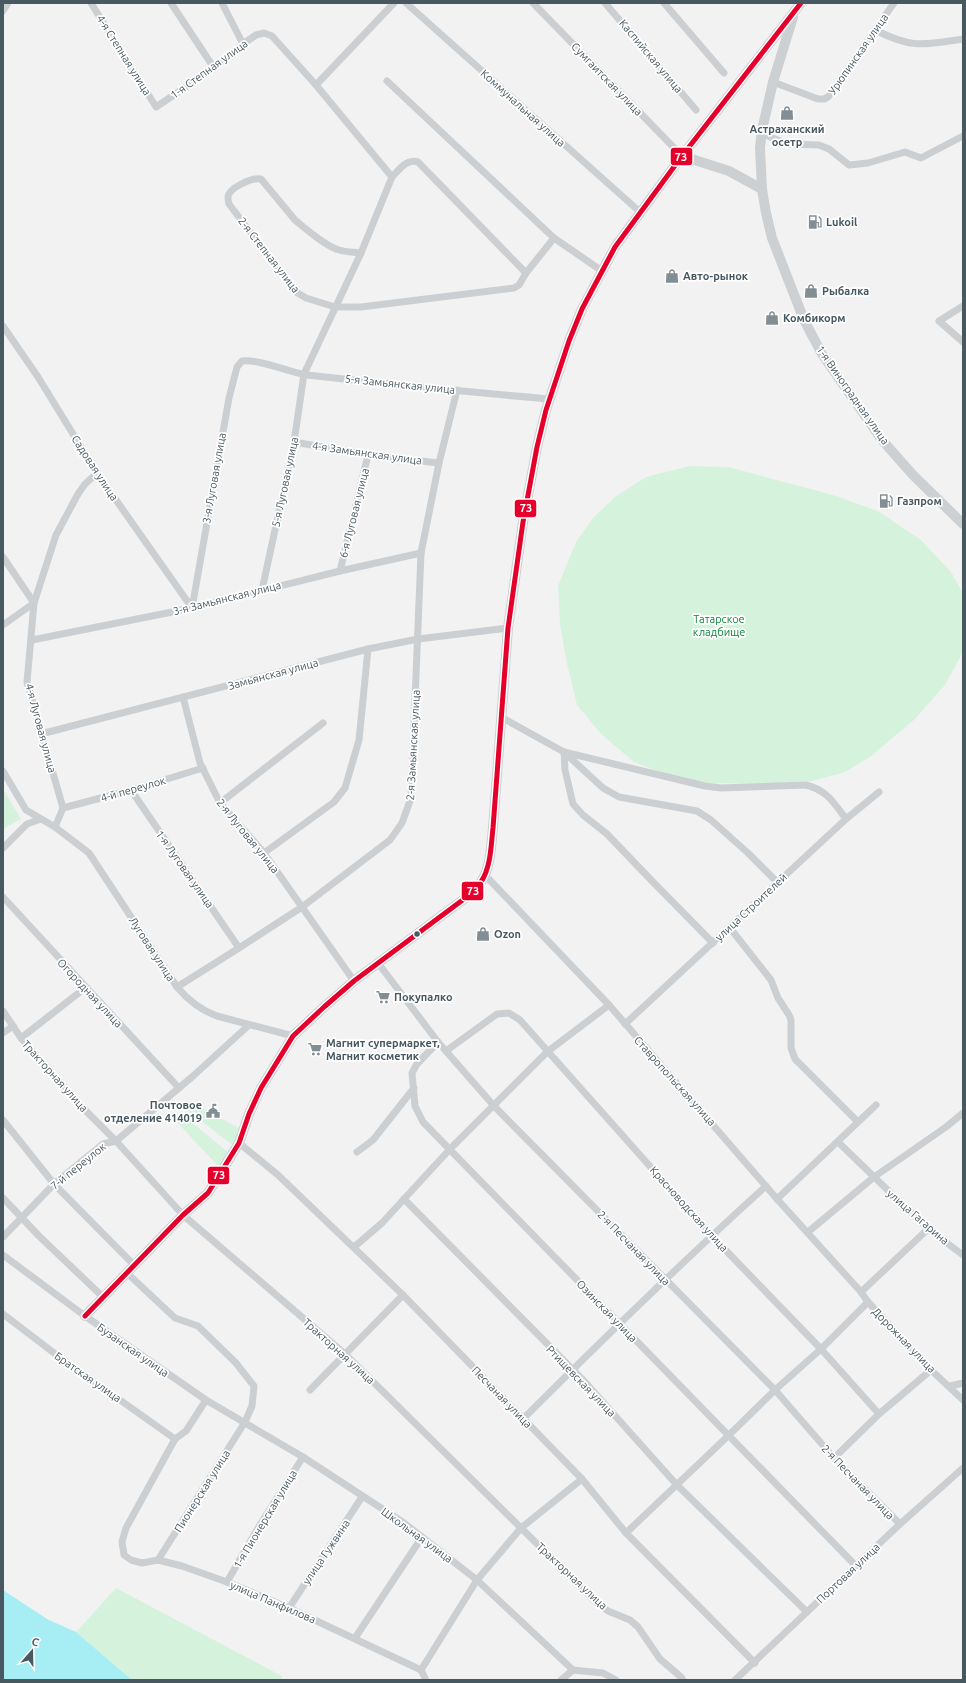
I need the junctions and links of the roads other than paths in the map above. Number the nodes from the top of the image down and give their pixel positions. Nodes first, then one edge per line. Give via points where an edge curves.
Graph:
1 (8, 3) edge
2 (91, 3) edge
3 (171, 3) edge
4 (222, 3) edge
5 (394, 3) edge
6 (406, 3) edge
7 (533, 3) edge
8 (605, 3) edge
9 (664, 3) edge
10 (894, 3) edge
11 (798, 7) edge
12 (3, 11) edge
13 (875, 30) junction
14 (963, 40) edge
15 (243, 44) junction
16 (214, 68) junction
17 (724, 73) dead end
18 (387, 81) dead end
19 (773, 82) junction
20 (316, 85) junction
21 (156, 107) joint
22 (696, 110) dead end
23 (762, 130) junction
24 (963, 136) edge
25 (682, 156) junction
26 (392, 177) junction
27 (762, 189) junction
28 (640, 212) junction
29 (554, 238) junction
30 (361, 253) junction
31 (602, 271) junction
32 (526, 272) junction
33 (963, 306) edge
34 (335, 307) junction
35 (3, 326) edge
36 (963, 342) edge
37 (252, 361) joint
38 (304, 374) junction
39 (457, 390) junction
40 (549, 399) junction
41 (294, 442) junction
42 (368, 455) junction
43 (439, 463) junction
44 (97, 473) junction
45 (963, 524) edge
46 (421, 554) junction
47 (3, 556) edge
48 (340, 571) junction
49 (262, 590) junction
50 (34, 603) junction
51 (192, 608) junction
52 (3, 625) edge
53 (508, 628) junction
54 (418, 639) junction
55 (32, 640) junction
56 (368, 648) junction
57 (183, 698) junction
58 (501, 717) junction
59 (323, 723) dead end
60 (41, 734) junction
61 (564, 752) junction
62 (203, 768) junction
63 (3, 771) edge
64 (131, 790) junction
65 (879, 792) dead end
66 (220, 803) junction
67 (62, 808) junction
68 (41, 819) junction
69 (846, 819) junction
70 (55, 827) junction
71 (3, 848) edge
72 (264, 853) junction
73 (485, 875) junction
74 (778, 883) junction
75 (3, 897) edge
76 (302, 907) junction
77 (730, 928) junction
78 (713, 943) junction
79 (239, 948) junction
80 (378, 963) junction
81 (354, 981) junction
82 (177, 986) junction
83 (85, 988) junction
84 (609, 1005) junction
85 (3, 1011) edge
86 (625, 1024) junction
87 (249, 1025) junction
88 (13, 1026) junction
89 (3, 1033) edge
90 (293, 1036) junction
91 (21, 1038) junction
92 (438, 1042) junction
93 (446, 1051) junction
94 (547, 1052) junction
95 (179, 1088) junction
96 (414, 1088) junction
97 (876, 1105) dead end
98 (494, 1106) junction
99 (963, 1113) edge
100 (3, 1120) edge
101 (857, 1122) junction
102 (116, 1141) junction
103 (838, 1142) junction
104 (239, 1143) junction
105 (450, 1149) junction
106 (357, 1152) dead end
107 (874, 1177) junction
108 (54, 1184) junction
109 (766, 1186) junction
110 (3, 1198) edge
111 (404, 1199) junction
112 (777, 1199) junction
113 (183, 1215) junction
114 (22, 1218) junction
115 (928, 1229) junction
116 (808, 1232) junction
117 (711, 1235) junction
118 (3, 1237) edge
119 (354, 1247) junction
120 (3, 1255) edge
121 (963, 1255) edge
122 (134, 1265) junction
123 (126, 1273) junction
124 (666, 1280) junction
125 (861, 1292) junction
126 (403, 1295) junction
127 (104, 1297) junction
128 (868, 1302) junction
129 (3, 1314) edge
130 (85, 1316) junction
131 (620, 1323) junction
132 (821, 1349) junction
133 (346, 1355) junction
134 (572, 1370) junction
135 (931, 1370) junction
136 (963, 1383) edge
137 (950, 1386) junction
138 (310, 1390) dead end
139 (775, 1390) junction
140 (206, 1400) junction
141 (963, 1400) edge
142 (879, 1414) junction
143 (524, 1419) junction
144 (246, 1422) junction
145 (728, 1436) junction
146 (175, 1439) junction
147 (303, 1457) junction
148 (834, 1458) junction
149 (963, 1468) edge
150 (582, 1479) junction
151 (676, 1484) junction
152 (362, 1497) junction
153 (900, 1524) junction
154 (521, 1528) junction
155 (626, 1533) junction
156 (422, 1537) junction
157 (158, 1560) junction
158 (856, 1566) junction
159 (477, 1580) junction
160 (227, 1582) junction
161 (289, 1608) junction
162 (807, 1612) junction
163 (356, 1638) junction
164 (755, 1663) junction
165 (421, 1670) junction
166 (573, 1670) junction
167 (426, 1680) edge
168 (561, 1680) edge
169 (616, 1680) edge
170 (682, 1680) edge
171 (735, 1680) edge

1 - 12 street
2 - 21 street, 4-я Степная улица
3 - 16 street
4 - 15 street
5 - 20 street
6 - 28 street, Коммунальная улица
7 - 25 street, Сумгаитская улица
8 - 22 street, Каспийская улица
9 - 17 street
10 - 13 street, Урюпинская улица
11 - 19 street, 1-я Виноградная улица
11 - 25 street
13 - 14 street via 894,40 915,45
13 - 19 street, Урюпинская улица via 828,97 818,98
15 - 16 street, 1-я Степная улица
15 - 20 street, 1-я Степная улица via 256,35 264,33 272,36
16 - 21 street, 1-я Степная улица
18 - 29 street
19 - 23 street, 1-я Виноградная улица
20 - 26 street
23 - 24 street via 770,137 788,144 819,145 853,165 905,152 921,158
23 - 27 street, 1-я Виноградная улица
25 - 27 street via 729,171
25 - 28 street
26 - 30 street, 5-я Луговая улица
26 - 32 street via 407,162 418,162
27 - 45 street, 1-я Виноградная улица via 772,238 804,320 822,354 882,440
28 - 31 street
29 - 31 street
29 - 32 street, 2-я Степная улица
30 - 34 street, 5-я Луговая улица
30 - 34 street, 2-я Степная улица via 332,247 302,226 261,179 255,178 228,194 229,204 296,292 306,298
31 - 40 street via 569,341
32 - 34 street, 2-я Степная улица via 519,285 514,288 361,307
33 - 36 street via 939,321
34 - 38 street, 5-я Луговая улица
35 - 44 street, Садовая улица via 38,377
37 - 38 street, 5-я Замьянская улица
37 - 51 street, 3-я Луговая улица via 242,361 238,365 229,398
38 - 39 street, 5-я Замьянская улица
38 - 41 street, 5-я Луговая улица
39 - 40 street, 5-я Замьянская улица
39 - 43 street, 2-я Замьянская улица
40 - 53 street via 523,522
41 - 42 street, 4-я Замьянская улица
41 - 49 street, 5-я Луговая улица
42 - 43 street, 4-я Замьянская улица
42 - 48 street, 6-я Луговая улица
43 - 46 street, 2-я Замьянская улица
44 - 50 street, 4-я Луговая улица via 78,494 56,536
44 - 51 street, Садовая улица
46 - 48 street, 3-я Замьянская улица
46 - 54 street, 2-я Замьянская улица
47 - 50 street
48 - 49 street, 3-я Замьянская улица
49 - 51 street, 3-я Замьянская улица
50 - 52 street
50 - 55 street, 4-я Луговая улица
51 - 55 street, 3-я Замьянская улица
53 - 54 street, Замьянская улица
53 - 58 street
54 - 56 street, Замьянская улица
54 - 76 street, 2-я Замьянская улица via 411,798 407,812 390,840
55 - 60 street, 4-я Луговая улица via 27,682
56 - 57 street, Замьянская улица
56 - 72 street via 359,740 345,788 334,802
57 - 60 street, Замьянская улица
57 - 62 street, 2-я Луговая улица
58 - 61 street
58 - 73 street via 493,828
59 - 66 street
60 - 67 street, 4-я Луговая улица
61 - 69 street via 705,786 810,786 826,793
61 - 74 street via 603,788 619,797 697,811 711,820
61 - 78 street via 564,770 573,804 608,834
62 - 64 street, 4-й переулок
62 - 66 street, 2-я Луговая улица
63 - 68 street, Луговая улица via 26,810
64 - 67 street, 4-й переулок
64 - 79 street, 1-я Луговая улица
65 - 69 street, улица Строителей
66 - 72 street, 2-я Луговая улица
67 - 70 street
68 - 70 street, Луговая улица
68 - 71 street via 27,824
69 - 74 street, улица Строителей
70 - 82 street, Луговая улица via 89,853
72 - 76 street, 2-я Луговая улица
73 - 80 street via 468,896
73 - 84 street, Ставропольская улица
74 - 77 street, улица Строителей
75 - 83 street, Огородная улица
76 - 79 street, 2-я Замьянская улица
76 - 81 street, 2-я Луговая улица
77 - 78 street, улица Строителей
77 - 101 street via 771,980 778,998 789,1015 791,1048 795,1059
78 - 86 street, улица Строителей
79 - 82 street, 2-я Замьянская улица
80 - 81 street
80 - 92 street, 2-я Песчаная улица
81 - 90 street
82 - 87 street, Луговая улица via 185,997 205,1012
83 - 91 street
83 - 95 street, Огородная улица
84 - 86 street, Ставропольская улица
84 - 94 street
85 - 88 street, Тракторная улица
86 - 109 street, Ставропольская улица
87 - 90 street, Луговая улица
87 - 95 street, 7-й переулок
88 - 89 street
88 - 91 street, Тракторная улица
90 - 104 street via 261,1088
91 - 102 street, Тракторная улица
92 - 93 street, 2-я Песчаная улица
92 - 96 street, Озинская улица via 412,1072
93 - 94 street, Красноводская улица via 497,1014 509,1013 515,1016
93 - 98 street, 2-я Песчаная улица
94 - 98 street
94 - 117 street, Красноводская улица
95 - 102 street, 7-й переулок
96 - 105 street, Озинская улица via 417,1113
96 - 106 street via 373,1140
97 - 101 street
98 - 105 street
98 - 124 street, 2-я Песчаная улица
99 - 107 street
100 - 108 street
101 - 103 street
102 - 108 street, 7-й переулок via 103,1144
102 - 113 street, Тракторная улица
103 - 107 street, улица Гагарина
103 - 112 street
104 - 113 street via 208,1193
104 - 119 street, Песчаная улица via 278,1175
105 - 111 street
105 - 131 street, Озинская улица
107 - 115 street, улица Гагарина
107 - 116 street
108 - 114 street, 7-й переулок
108 - 122 street
109 - 112 street, Ставропольская улица
109 - 117 street
110 - 114 street
111 - 119 street via 382,1223
111 - 134 street, Ртищевская улица
112 - 116 street, Ставропольская улица
113 - 122 street
113 - 133 street, Тракторная улица
114 - 118 street, 7-й переулок
114 - 127 street
115 - 121 street, улица Гагарина
115 - 125 street
116 - 125 street, Ставропольская улица
117 - 124 street
117 - 132 street, Красноводская улица
119 - 126 street, Песчаная улица
120 - 130 street, Бузанская улица
122 - 123 street
123 - 127 street
123 - 144 street via 175,1318 198,1326 252,1381 253,1401
124 - 131 street
124 - 139 street, 2-я Песчаная улица
125 - 128 street, Дорожная улица
126 - 133 street
126 - 143 street, Песчаная улица
127 - 130 street
128 - 132 street
128 - 135 street, Дорожная улица
129 - 146 street, Братская улица
130 - 140 street, Бузанская улица
131 - 134 street
131 - 145 street, Озинская улица
132 - 139 street
132 - 142 street, Красноводская улица
133 - 138 street
133 - 154 street, Тракторная улица
134 - 143 street
134 - 151 street, Ртищевская улица
135 - 137 street, Дорожная улица
135 - 142 street
136 - 137 street
137 - 141 street, Дорожная улица
139 - 145 street
139 - 148 street, 2-я Песчаная улица
140 - 144 street, Школьная улица
140 - 146 street via 186,1431
142 - 148 street
143 - 150 street, Песчаная улица
144 - 147 street, Школьная улица
144 - 157 street, Пионерская улица
145 - 151 street
145 - 158 street, Озинская улица
146 - 157 street, улица Панфилова via 126,1528 122,1542 123,1552 131,1560 142,1563
147 - 152 street, Школьная улица
147 - 160 street, 1-я Пионерская улица
148 - 153 street, 2-я Песчаная улица
149 - 153 street, Портовая улица
150 - 154 street
150 - 155 street, Песчаная улица
151 - 155 street
151 - 162 street, Ртищевская улица
152 - 156 street, Школьная улица
152 - 161 street, улица Гужвина
153 - 158 street, Портовая улица
154 - 159 street
154 - 170 street, Тракторная улица via 602,1608 630,1620 638,1627 660,1658
155 - 164 street, Песчаная улица
156 - 159 street, Школьная улица
156 - 163 street
157 - 160 street, улица Панфилова
158 - 162 street, Портовая улица
159 - 165 street
159 - 166 street, Школьная улица
160 - 161 street, улица Панфилова
161 - 163 street, улица Панфилова
162 - 164 street, Портовая улица
163 - 165 street, улица Панфилова
164 - 171 street, Портовая улица
165 - 167 street
166 - 168 street
166 - 169 street via 603,1673

